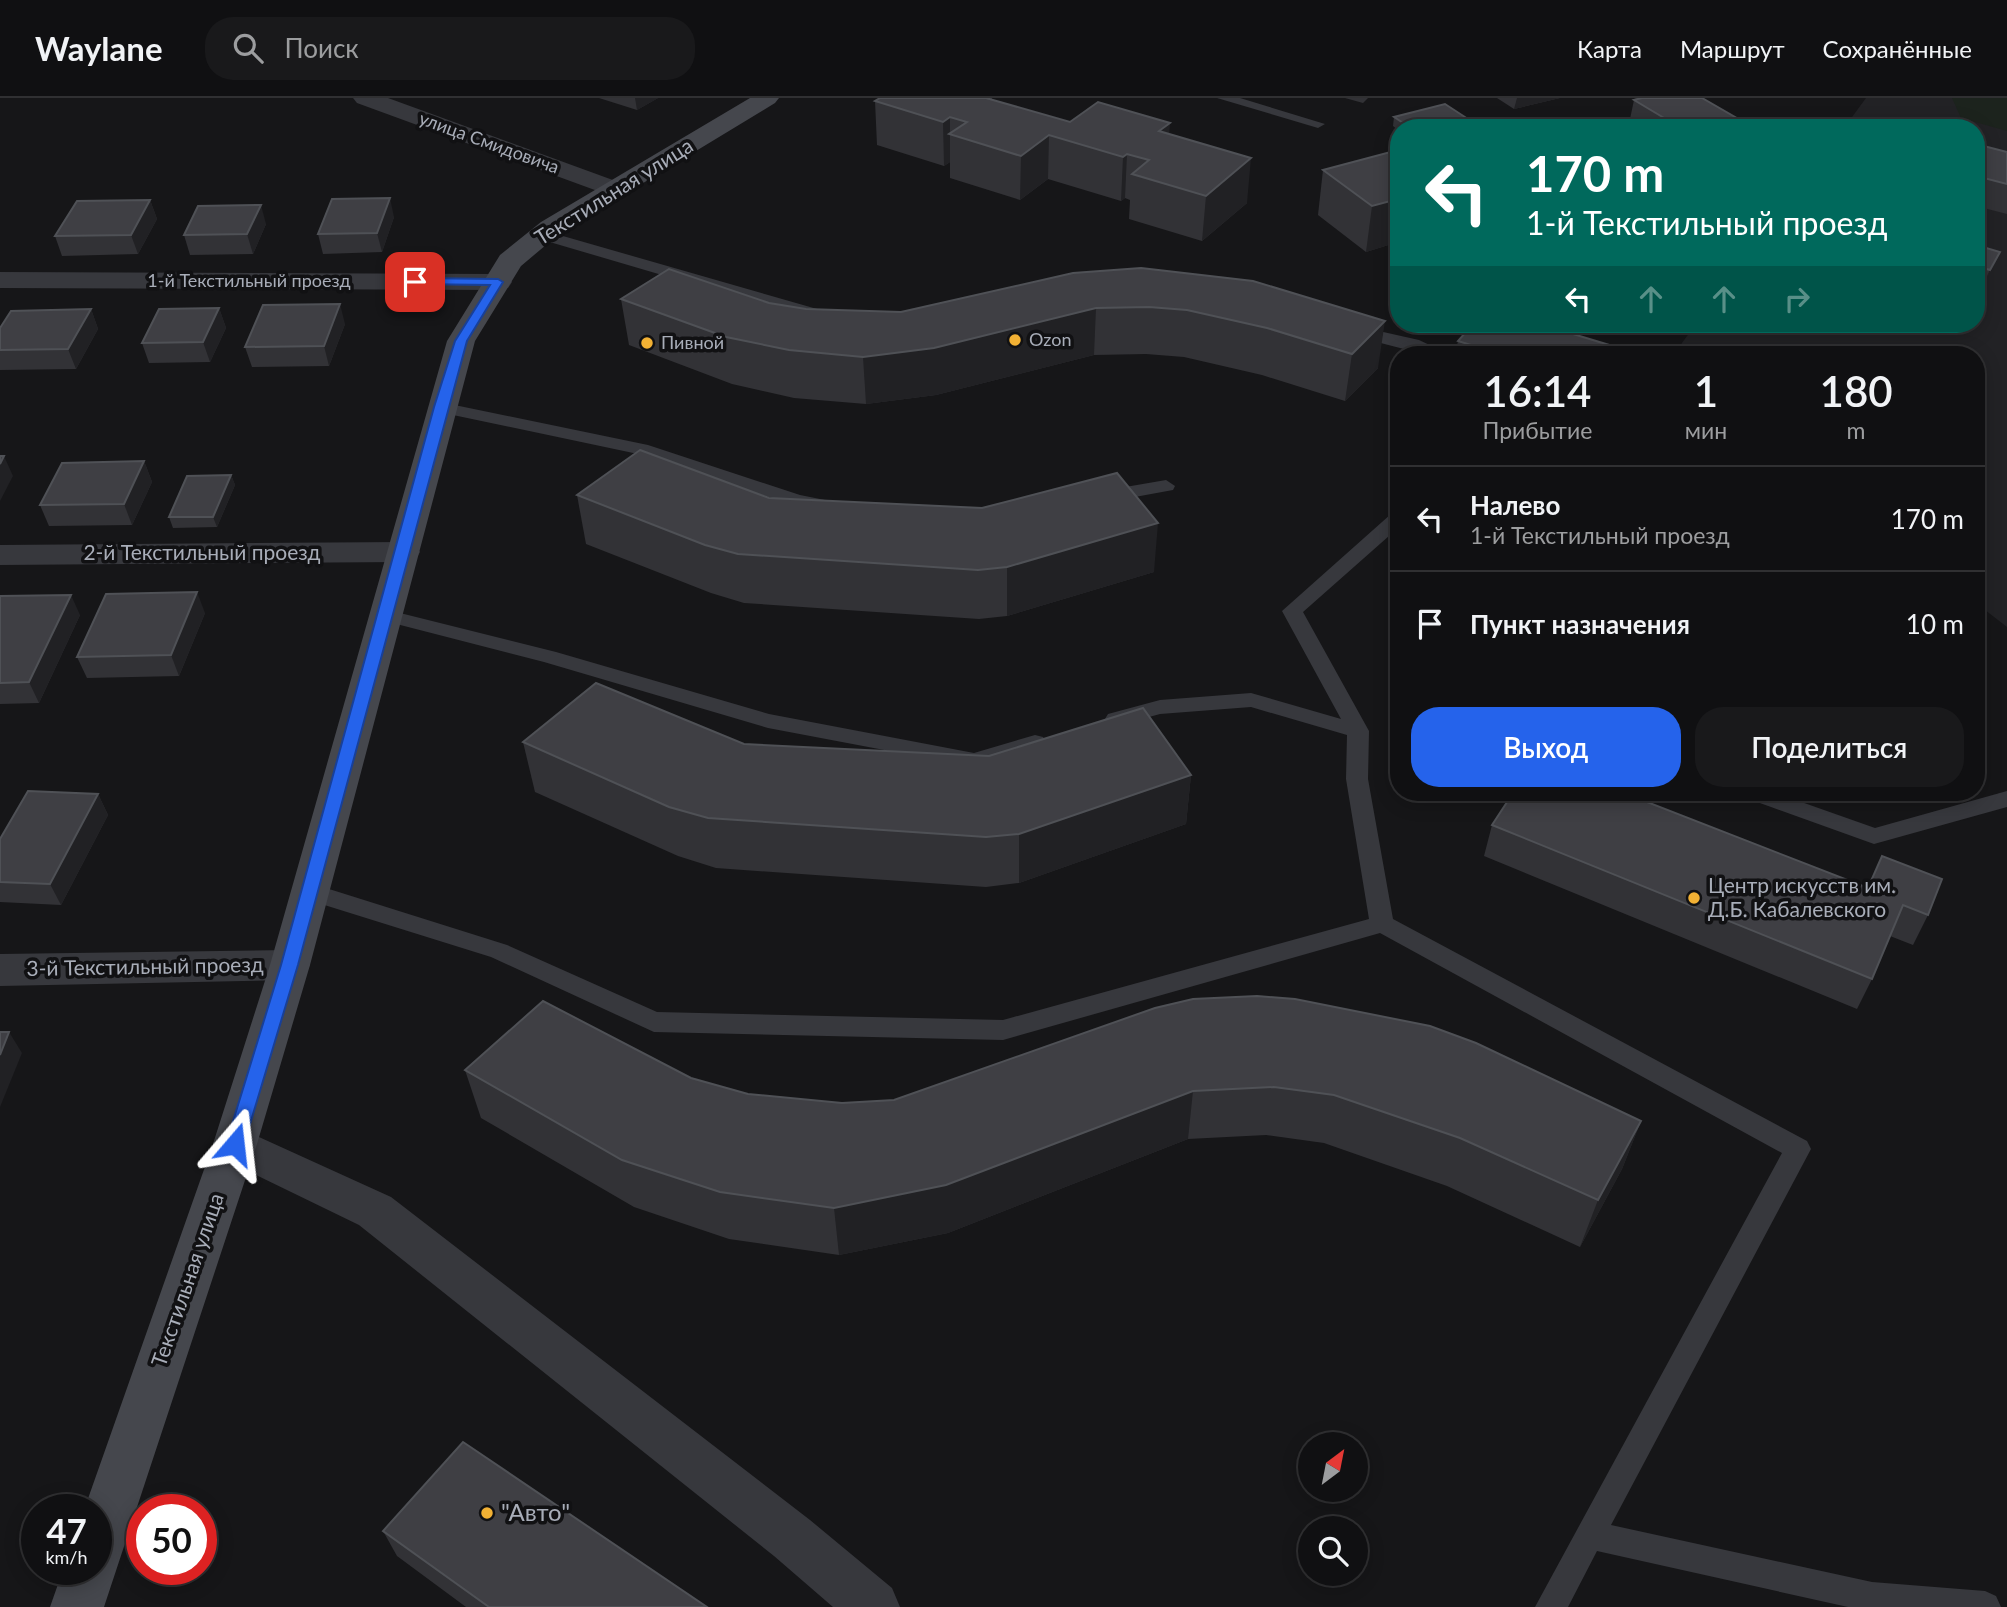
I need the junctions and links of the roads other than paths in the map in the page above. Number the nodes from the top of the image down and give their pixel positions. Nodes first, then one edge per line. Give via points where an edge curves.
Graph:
1 (365, 98) edge
2 (766, 98) edge
3 (1224, 98) edge
4 (1318, 124) dead end
5 (612, 188) junction
6 (542, 235) junction
7 (0, 280) edge
8 (498, 282) junction
9 (838, 319) edge
10 (1332, 326) edge
11 (1418, 346) edge
12 (440, 407) junction
13 (1166, 486) dead end
14 (1086, 499) edge
15 (835, 508) edge
16 (1390, 525) edge
17 (404, 552) junction
18 (0, 555) edge
19 (384, 615) junction
20 (1093, 726) edge
21 (1358, 731) junction
22 (1054, 737) edge
23 (2007, 799) edge
24 (1776, 801) edge
25 (310, 892) junction
26 (1382, 924) junction
27 (290, 965) junction
28 (0, 970) edge
29 (235, 1144) junction
30 (112, 1503) edge
31 (1590, 1535) junction
32 (84, 1585) edge
33 (77, 1607) edge
34 (873, 1607) edge
35 (1551, 1607) edge
36 (1985, 1607) edge

1 - 5 street, улица Смидовича
2 - 5 main road, Текстильная улица
3 - 4 lane
5 - 6 main road, Текстильная улица
6 - 8 main road, Текстильная улица via 510,261
6 - 9 lane
7 - 8 street, 1-й Текстильный проезд
8 - 12 main road, Текстильная улица via 461,341
10 - 11 lane
12 - 15 lane via 642,449 796,500
12 - 17 main road, Текстильная улица
13 - 14 lane
16 - 21 lane via 1293,611
17 - 18 street, 2-й Текстильный проезд
17 - 19 main road, Текстильная улица
19 - 22 lane via 768,721 974,760
19 - 25 main road, Текстильная улица
20 - 21 lane via 1160,707 1251,700
21 - 26 lane via 1356,779
23 - 24 lane via 1874,836
25 - 26 lane via 499,951 654,1022 1003,1030
25 - 27 main road, Текстильная улица
26 - 31 lane via 1798,1149
27 - 28 street, 3-й Текстильный проезд
27 - 29 main road, Текстильная улица
29 - 30 main road, Текстильная улица
29 - 34 street via 375,1211 792,1538
31 - 35 lane
31 - 36 lane via 1872,1597
32 - 33 main road

